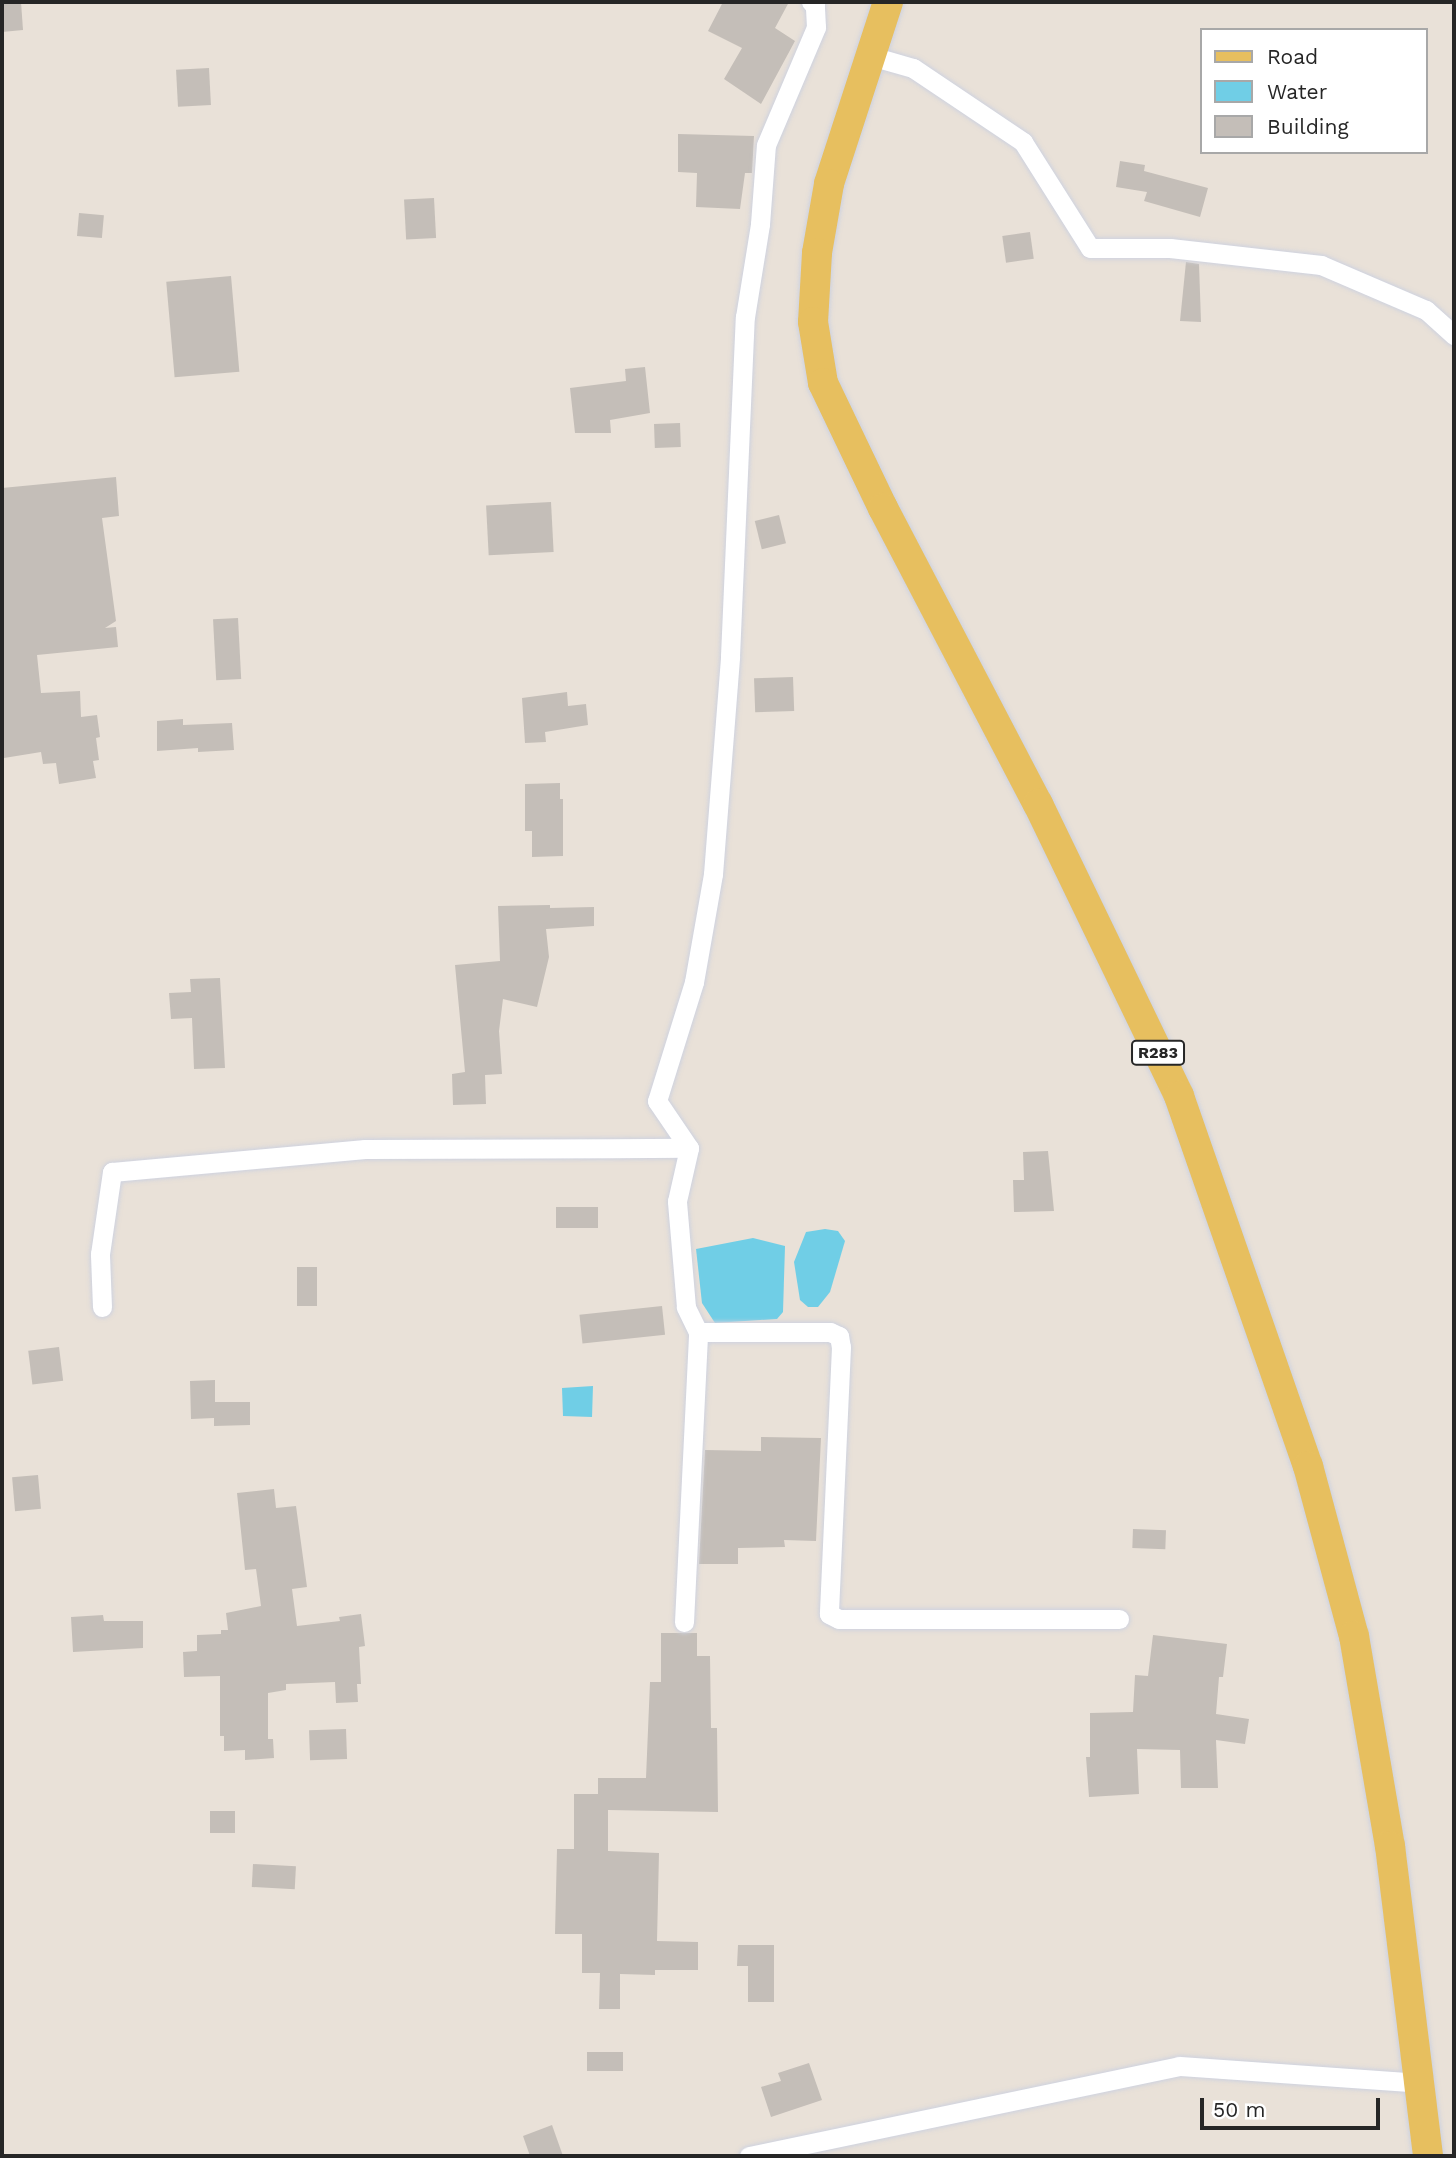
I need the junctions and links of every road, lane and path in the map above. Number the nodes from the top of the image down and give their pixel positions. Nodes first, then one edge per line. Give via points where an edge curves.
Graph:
1 (811, 2) edge
2 (888, 2) edge
3 (871, 56) junction
4 (1454, 335) edge
5 (688, 1148) junction
6 (102, 1307) dead end
7 (698, 1332) junction
8 (1119, 1619) dead end
9 (684, 1622) dead end
10 (1421, 2083) junction
11 (749, 2156) edge
12 (1428, 2156) edge

1 - 5 street via 816,27 766,145 760,224 745,317 730,656 712,874 694,982 657,1101
2 - 3 main road, R283
3 - 4 street via 912,68 1023,142 1090,248 1170,248 1321,265 1426,310
3 - 10 main road, R283 via 829,184 817,253 813,322 823,383 1038,804 1179,1096 1308,1466 1354,1636 1390,1846
5 - 6 street via 365,1149 112,1171 100,1254
5 - 7 street via 677,1201 686,1307
7 - 8 street via 830,1332 839,1336 828,1614 839,1619
7 - 9 street
10 - 11 street via 1179,2066
10 - 12 main road, R283

